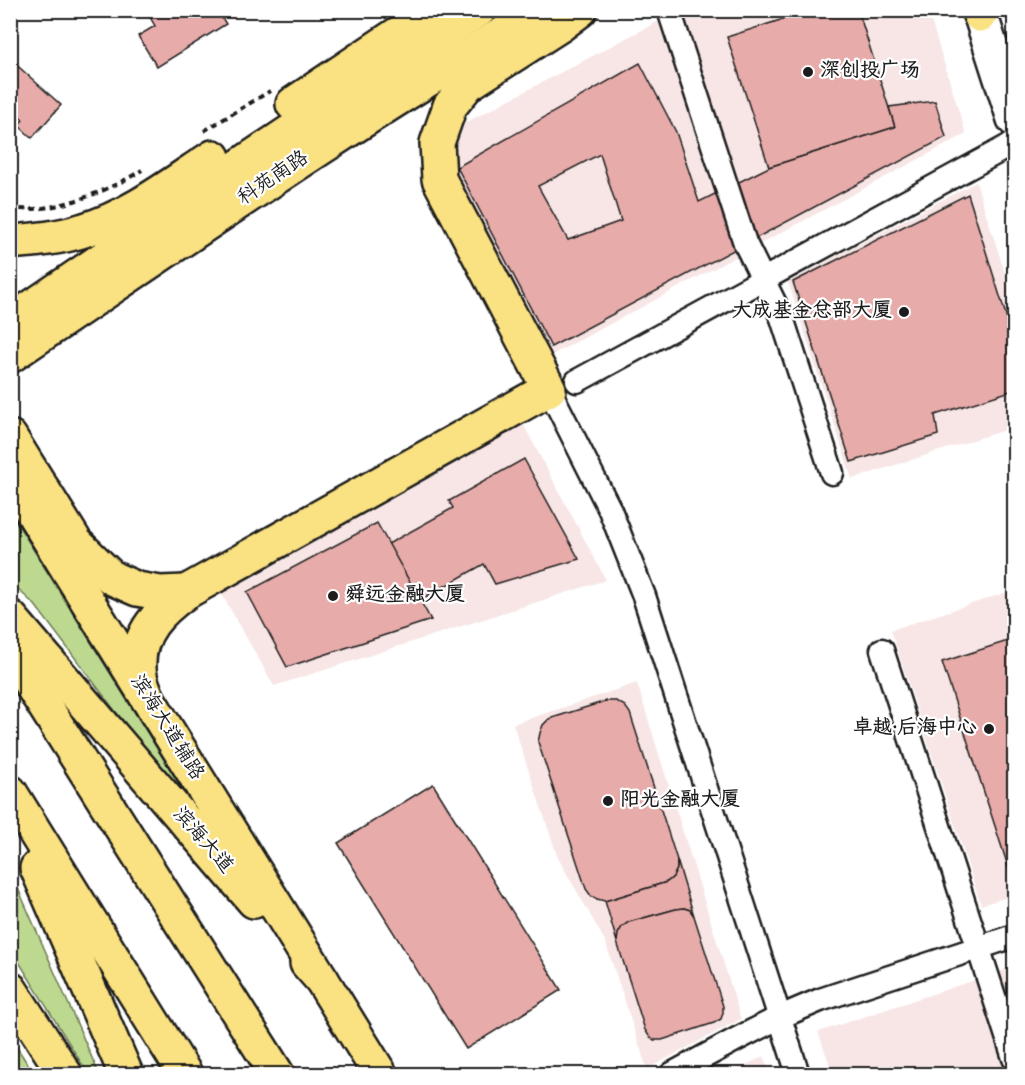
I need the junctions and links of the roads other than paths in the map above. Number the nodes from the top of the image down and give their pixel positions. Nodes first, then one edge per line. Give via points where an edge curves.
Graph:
1 (434, 10) edge
2 (479, 10) edge
3 (544, 10) edge
4 (580, 10) edge
5 (669, 10) edge
6 (979, 12) edge
7 (1014, 120) edge
8 (1014, 143) edge
9 (300, 144) junction
10 (17, 242) edge
11 (764, 280) junction
12 (10, 321) edge
13 (10, 356) edge
14 (563, 385) junction
15 (10, 437) edge
16 (832, 473) dead end
17 (10, 476) edge
18 (186, 592) junction
19 (10, 617) edge
20 (882, 650) dead end
21 (10, 651) edge
22 (148, 699) junction
23 (10, 792) edge
24 (10, 805) edge
25 (1014, 936) edge
26 (979, 948) junction
27 (322, 980) junction
28 (10, 989) edge
29 (780, 1017) junction
30 (1014, 1058) edge
31 (65, 1074) edge
32 (126, 1074) edge
33 (185, 1074) edge
34 (277, 1074) edge
35 (380, 1074) edge
36 (672, 1074) edge
37 (798, 1074) edge

1 - 10 main road via 136,207 84,231
2 - 9 main road, 科苑南路 via 420,47
3 - 9 main road, 科苑南路 via 442,71
4 - 14 main road via 468,84 450,106 437,143 440,179
5 - 11 street via 745,243
6 - 7 main road
8 - 11 street
9 - 12 main road, 科苑南路
9 - 13 main road, 科苑南路
11 - 14 street
11 - 16 street via 782,318
14 - 18 main road
14 - 29 street via 647,607
15 - 18 main road via 76,543 112,578 137,589
17 - 22 main road, 滨海大道辅路
18 - 22 main road via 154,620 145,635 139,668
19 - 27 main road, 滨海大道
20 - 26 street
21 - 34 main road
22 - 27 main road, 滨海大道辅路
23 - 33 main road
24 - 32 main road
25 - 26 street
26 - 29 street
26 - 30 street
27 - 35 main road, 滨海大道
28 - 31 main road
29 - 36 street
29 - 37 street

